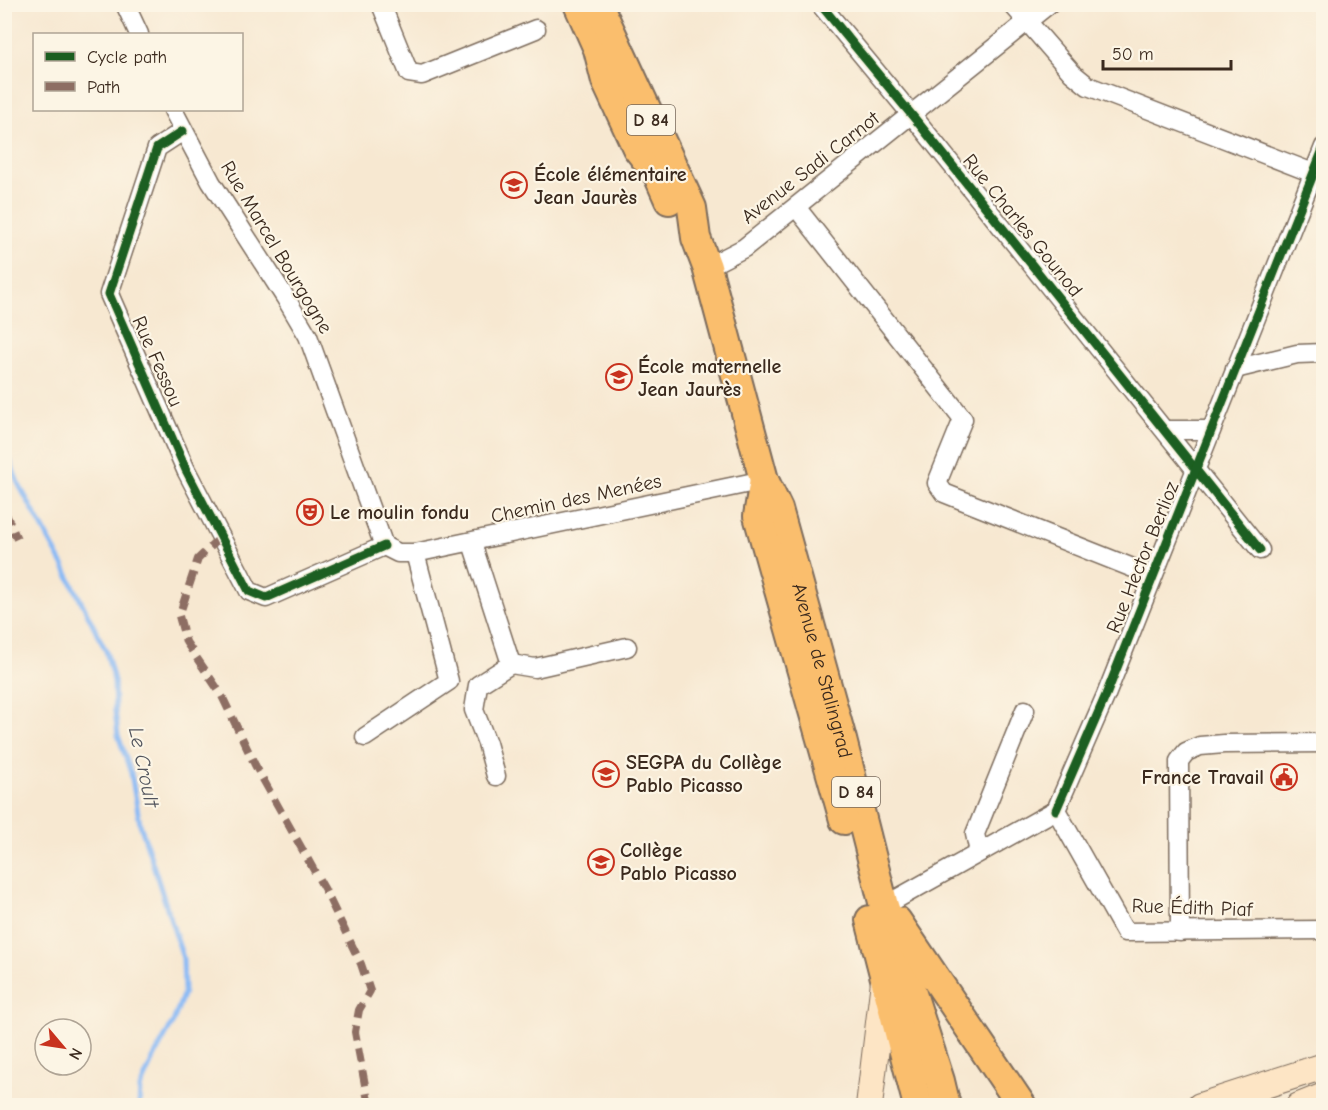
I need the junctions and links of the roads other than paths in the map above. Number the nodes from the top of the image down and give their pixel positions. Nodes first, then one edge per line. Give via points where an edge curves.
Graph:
1 (125, 4) edge
2 (381, 4) edge
3 (578, 4) edge
4 (598, 4) edge
5 (820, 4) edge
6 (1012, 4) edge
7 (1049, 4) edge
8 (1026, 22) junction
9 (536, 29) dead end
10 (139, 33) edge
11 (173, 111) edge
12 (912, 115) junction
13 (183, 131) junction
14 (1323, 147) edge
15 (1313, 173) junction
16 (795, 207) junction
17 (696, 238) junction
18 (706, 267) junction
19 (1323, 353) edge
20 (1235, 369) junction
21 (1166, 430) junction
22 (1211, 430) junction
23 (1195, 471) junction
24 (764, 480) junction
25 (472, 543) junction
26 (384, 546) junction
27 (1260, 550) dead end
28 (415, 554) junction
29 (1153, 576) junction
30 (627, 647) dead end
31 (511, 664) junction
32 (1025, 710) dead end
33 (365, 737) dead end
34 (1323, 743) edge
35 (496, 776) dead end
36 (1056, 810) junction
37 (979, 852) junction
38 (884, 906) junction
39 (1323, 930) edge
40 (1180, 932) junction
41 (884, 978) junction
42 (1323, 1066) edge
43 (1323, 1096) edge
44 (869, 1106) edge
45 (918, 1106) edge
46 (946, 1106) edge
47 (1022, 1106) edge
48 (1200, 1106) edge
49 (1299, 1106) edge

1 - 10 street
2 - 9 street via 409,73 422,75
3 - 17 main road, Avenue de Stalingrad / D 84 via 598,49 606,81 637,148 658,176 679,220
4 - 17 main road, Avenue de Stalingrad / D 84 via 692,208
5 - 12 street, Rue Charles Gounod
6 - 8 street
7 - 8 street, Avenue Sadi Carnot
8 - 12 street, Avenue Sadi Carnot
8 - 15 street via 1088,86
11 - 13 street, Rue Marcel Bourgogne
12 - 16 street, Avenue Sadi Carnot
12 - 21 street, Rue Charles Gounod
13 - 26 street, Rue Marcel Bourgogne via 308,336
13 - 26 street, Rue Fessou via 157,148 109,294 186,470 249,591 266,598
14 - 15 street, Rue Hector Berlioz
15 - 20 street, Rue Hector Berlioz
16 - 18 street, Avenue Sadi Carnot via 740,251
16 - 29 street via 963,419 937,483 944,493
17 - 18 main road, Avenue de Stalingrad / D 84
18 - 24 main road, Avenue de Stalingrad / D 84
19 - 20 street via 1297,354
20 - 22 street, Rue Hector Berlioz
21 - 22 street
21 - 23 street, Rue Charles Gounod
22 - 23 street, Rue Hector Berlioz
23 - 27 street, Rue Charles Gounod
23 - 29 street, Rue Hector Berlioz
24 - 25 street, Chemin des Menées
24 - 38 main road, Avenue de Stalingrad / D 84 via 778,509
24 - 41 main road, Avenue de Stalingrad / D 84 via 758,516 852,849
25 - 28 street, Chemin des Menées
25 - 31 street
26 - 28 street, Chemin des Menées via 398,553
28 - 33 street via 449,681
29 - 36 street, Rue Hector Berlioz
30 - 31 street via 535,668
31 - 35 street via 478,685 474,710
32 - 37 street via 975,834
34 - 40 street via 1200,746 1179,760
36 - 37 street
36 - 40 street, Rue Édith Piaf via 1125,932
37 - 38 street
38 - 46 main road, Avenue de Stalingrad / D 84
38 - 47 main road via 903,928
39 - 40 street, Rue Édith Piaf
41 - 44 main road
41 - 45 main road, Avenue de Stalingrad / D 84
42 - 48 main road
43 - 49 main road

